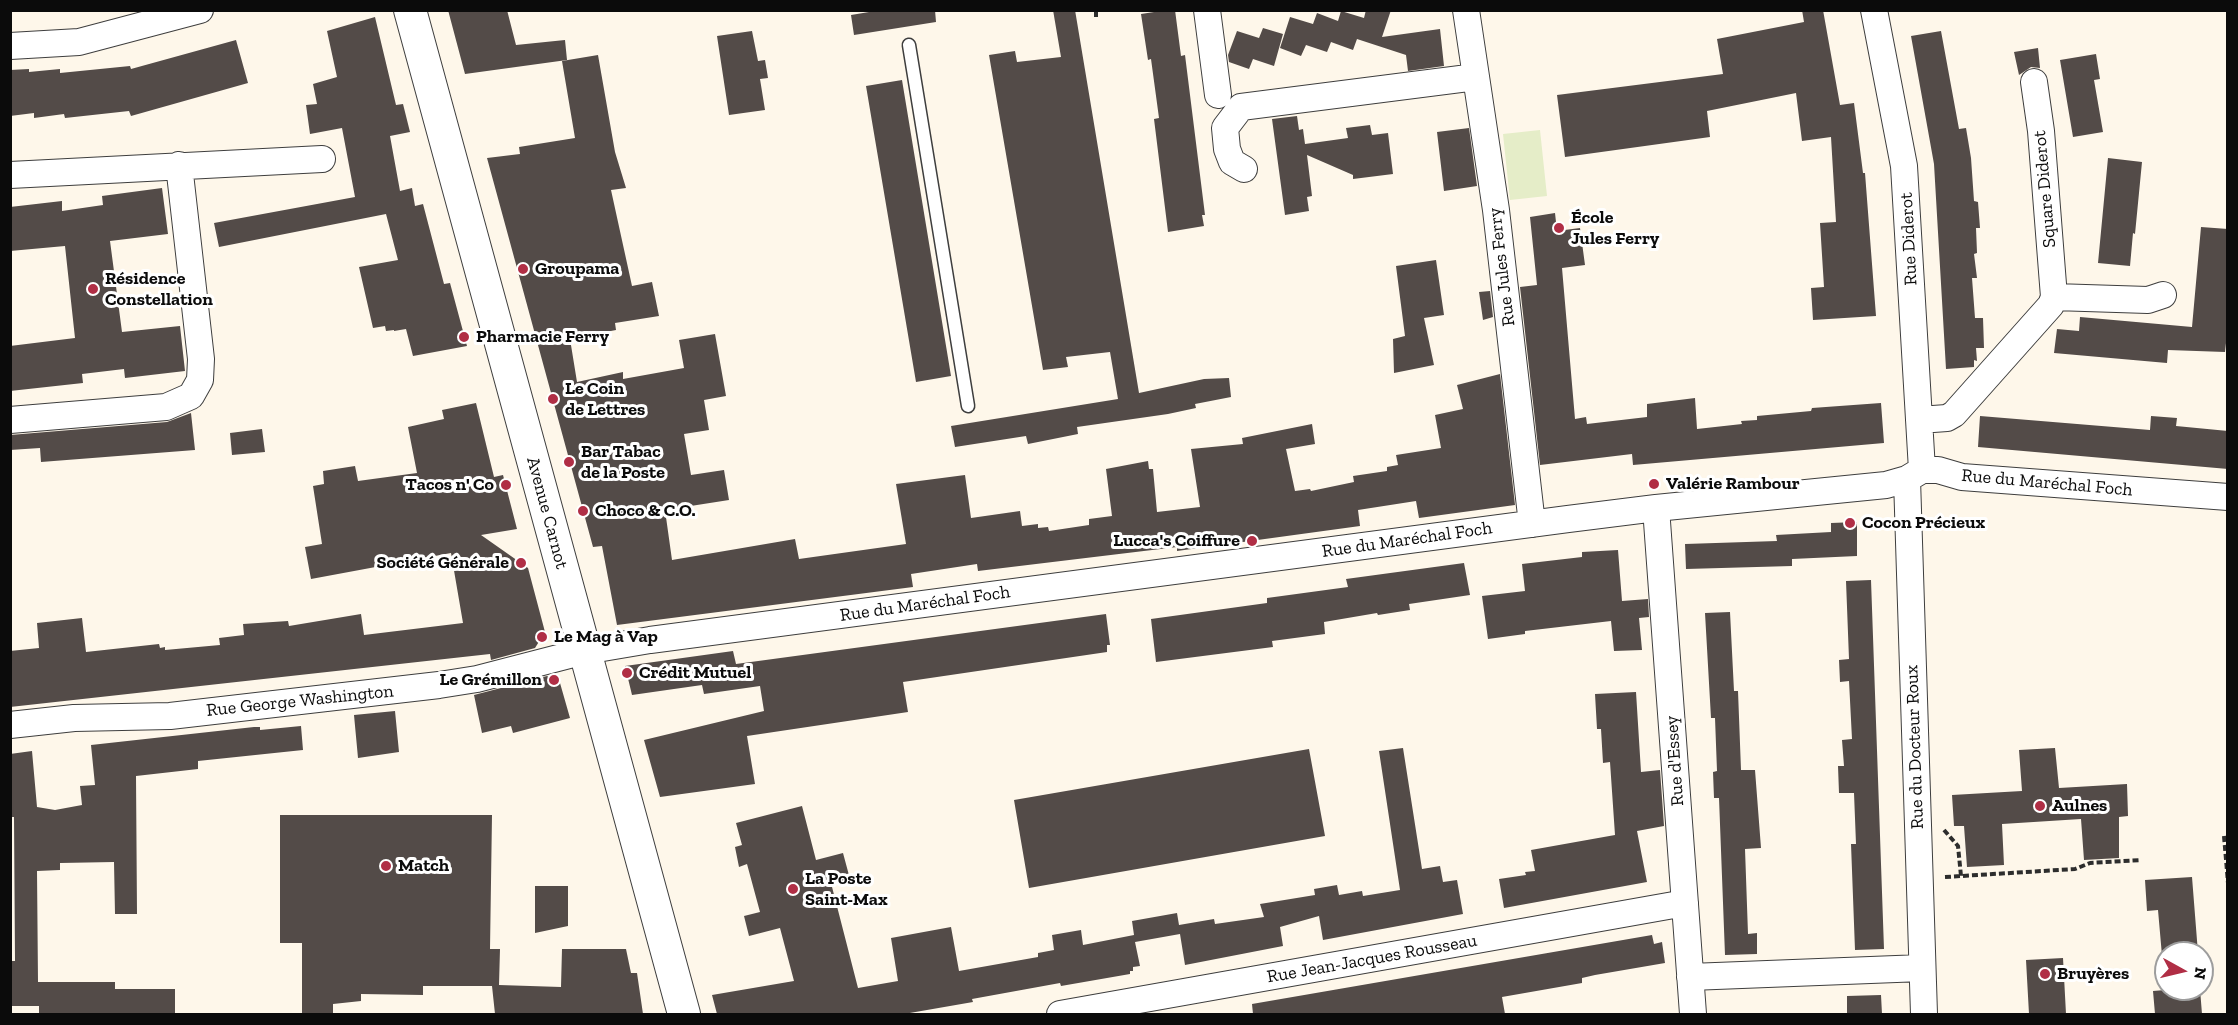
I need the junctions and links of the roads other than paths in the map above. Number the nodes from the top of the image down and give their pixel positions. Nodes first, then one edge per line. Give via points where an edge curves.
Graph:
1 (200, 10) edge
2 (411, 10) edge
3 (1207, 10) edge
4 (1466, 10) edge
5 (1874, 10) edge
6 (909, 45) dead end
7 (10, 46) edge
8 (1476, 76) junction
9 (2034, 82) dead end
10 (1218, 95) dead end
11 (322, 159) dead end
12 (179, 165) junction
13 (1244, 169) dead end
14 (10, 175) edge
15 (2163, 295) dead end
16 (2054, 297) junction
17 (968, 406) dead end
18 (10, 420) edge
19 (1919, 420) junction
20 (1915, 475) junction
21 (2228, 497) edge
22 (1656, 508) junction
23 (1532, 524) junction
24 (585, 651) junction
25 (10, 725) edge
26 (1685, 903) junction
27 (1922, 968) junction
28 (1690, 977) junction
29 (684, 1014) edge
30 (1060, 1014) edge
31 (1693, 1014) edge
32 (1924, 1014) edge

1 - 7 street via 79,42
2 - 24 street, Avenue Carnot
3 - 10 street
4 - 8 street, Rue Jules Ferry
5 - 19 street, Rue Diderot via 1904,166
6 - 17 lane
8 - 13 street via 1241,106 1226,128 1232,162
8 - 23 street, Rue Jules Ferry via 1496,210
9 - 16 street, Square Diderot via 2042,131
11 - 12 street
12 - 14 street
12 - 18 street via 201,359 200,380 191,396 166,407
15 - 16 street via 2148,300
16 - 19 street via 1954,414
19 - 20 street, Rue Diderot
20 - 21 street, Rue du Maréchal Foch via 1938,470 1962,477
20 - 22 street, Rue du Maréchal Foch via 1886,485
20 - 27 street, Rue du Docteur Roux
22 - 23 street, Rue du Maréchal Foch
22 - 26 street, Rue d'Essey
23 - 24 street, Rue du Maréchal Foch
24 - 25 street, Rue George Washington via 439,685 170,716 74,718
24 - 29 street, Avenue Carnot
26 - 28 street, Rue d'Essey
26 - 30 street, Rue Jean-Jacques Rousseau
27 - 28 street
27 - 32 street, Rue du Docteur Roux
28 - 31 street, Rue d'Essey

